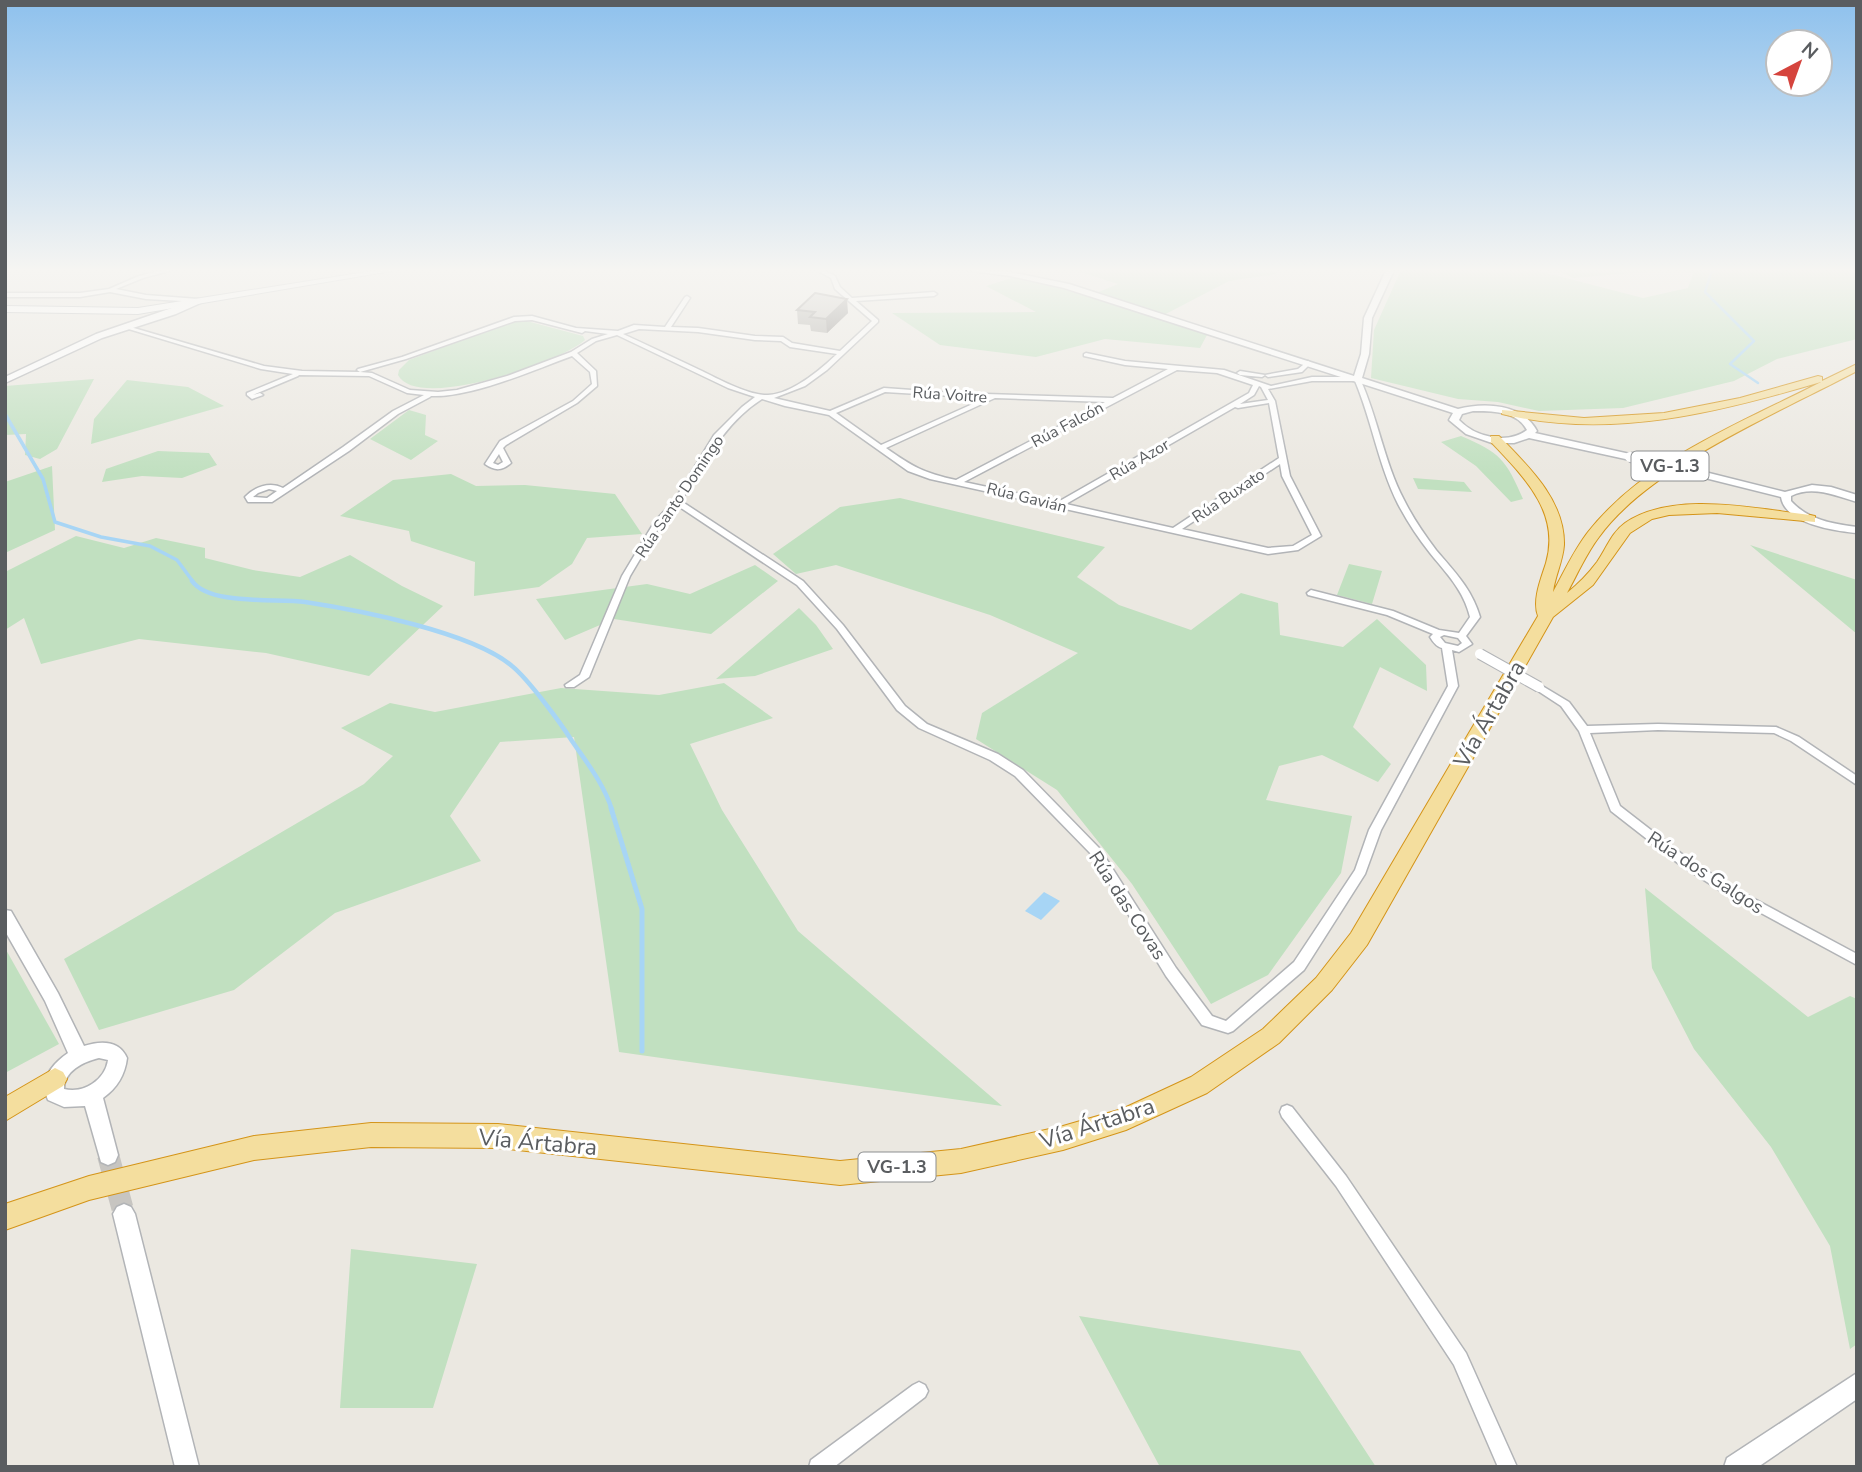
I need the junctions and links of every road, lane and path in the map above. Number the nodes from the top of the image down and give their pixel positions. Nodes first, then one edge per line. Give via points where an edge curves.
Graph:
1 (98, 337) edge
2 (156, 337) edge
3 (462, 337) edge
4 (592, 337) edge
5 (605, 337) edge
6 (625, 337) edge
7 (759, 337) edge
8 (858, 337) edge
9 (1225, 337) edge
10 (1366, 337) edge
11 (594, 340) junction
12 (573, 353) junction
13 (840, 353) junction
14 (1086, 355) dead end
15 (404, 358) junction
16 (1308, 363) junction
17 (547, 365) junction
18 (587, 365) junction
19 (1175, 368) junction
20 (1851, 369) edge
21 (372, 370) junction
22 (1219, 372) junction
23 (302, 373) junction
24 (1265, 375) junction
25 (1357, 379) junction
26 (5, 380) edge
27 (1258, 385) junction
28 (395, 386) junction
29 (1280, 387) junction
30 (438, 394) junction
31 (260, 395) dead end
32 (760, 397) junction
33 (995, 397) junction
34 (1074, 400) junction
35 (1113, 400) junction
36 (1271, 400) junction
37 (1247, 404) junction
38 (399, 408) junction
39 (1093, 410) junction
40 (1458, 412) junction
41 (1506, 412) junction
42 (831, 413) junction
43 (1219, 413) junction
44 (1273, 416) junction
45 (1529, 435) junction
46 (1495, 439) junction
47 (883, 447) junction
48 (500, 448) junction
49 (1282, 459) junction
50 (309, 471) junction
51 (959, 481) junction
52 (260, 489) junction
53 (282, 492) junction
54 (1786, 495) junction
55 (1857, 499) edge
56 (677, 502) junction
57 (1059, 505) junction
58 (1810, 519) junction
59 (1857, 530) edge
60 (1174, 531) junction
61 (1311, 593) dead end
62 (1544, 617) junction
63 (1438, 633) junction
64 (1461, 636) junction
65 (1466, 646) junction
66 (1447, 648) junction
67 (570, 685) dead end
68 (1584, 730) junction
69 (1857, 781) edge
70 (5, 916) edge
71 (1857, 960) edge
72 (79, 1056) junction
73 (55, 1079) junction
74 (92, 1094) junction
75 (5, 1110) edge
76 (1287, 1112) dead end
77 (108, 1155) tunnel mouth
78 (124, 1214) tunnel mouth
79 (5, 1217) edge
80 (919, 1391) dead end
81 (1854, 1392) edge
82 (187, 1467) edge
83 (818, 1467) edge
84 (1508, 1467) edge
85 (1736, 1467) edge

1 - 26 street
2 - 23 street via 245,364
3 - 15 street
4 - 11 street
5 - 11 street
6 - 32 street, Rúa Gavián
7 - 13 street
8 - 13 street, Rúa Santo Domingo
9 - 16 street
10 - 25 street
11 - 12 street
12 - 17 street
12 - 18 street
13 - 32 street, Rúa Santo Domingo via 803,384
14 - 19 street
15 - 21 street
15 - 28 street via 389,376
16 - 24 street via 1300,371
16 - 25 street
17 - 18 street
17 - 30 street via 483,386
18 - 48 street via 595,386
19 - 22 street
19 - 35 street, Rúa Falcón
20 - 41 highway via 1711,409 1633,420 1550,421
20 - 62 highway, Vía Ártabra / VG-1.3 via 1676,462 1649,481 1593,535
21 - 23 street
21 - 28 street
22 - 24 street
22 - 27 street
23 - 31 street via 249,394
24 - 27 street, Rúa Azor via 1252,378
24 - 29 street via 1281,379
25 - 29 street via 1312,379
25 - 40 street
25 - 64 street via 1391,481 1428,545 1472,602 1475,617
27 - 29 street
27 - 36 street
27 - 43 street, Rúa Azor via 1252,394
28 - 30 street
28 - 38 street via 408,398
29 - 36 street
30 - 38 street
32 - 42 street, Rúa Gavián
32 - 56 street, Rúa Santo Domingo via 717,437
33 - 34 street, Rúa Voitre
33 - 42 street, Rúa Voitre via 884,390
33 - 47 street
34 - 35 street, Rúa Voitre
34 - 39 street, Rúa Voitre
35 - 39 street, Rúa Falcón
36 - 37 street, Rúa Azor
36 - 44 street, Rúa Gavián
37 - 43 street, Rúa Azor
37 - 44 street
38 - 50 street via 347,449
39 - 51 street, Rúa Falcón
40 - 41 street via 1473,408
40 - 46 street via 1454,416 1457,425
41 - 45 street via 1528,423
42 - 47 street, Rúa Gavián
43 - 57 street, Rúa Azor
44 - 49 street, Rúa Gavián
45 - 46 street
45 - 54 street, bridge
46 - 62 highway via 1521,463 1554,519 1557,544
47 - 51 street, Rúa Gavián via 911,469
48 - 48 street via 489,464 498,468 507,461
49 - 60 street, Rúa Buxato
49 - 60 street, Rúa Gavián via 1317,536 1295,548 1268,551
50 - 52 street
50 - 53 street
51 - 57 street, Rúa Gavián
52 - 53 street via 273,487
52 - 53 street via 251,499 266,501
54 - 55 street via 1816,489
54 - 58 street via 1790,507
56 - 66 street, Rúa das Covas via 800,583 901,708 923,726 994,757 1018,773 1096,852 1207,1021 1228,1027 1299,966 1361,872 1376,830 1453,686
56 - 67 street, Rúa Santo Domingo via 659,521 626,576 584,677
57 - 60 street, Rúa Gavián
58 - 59 street
58 - 62 highway via 1693,509 1651,514 1628,527 1598,570
61 - 63 street via 1390,613
62 - 79 highway, Vía Ártabra / VG-1.3 via 1366,928 1324,985 1270,1036 1199,1085 1126,1118 961,1161 840,1173 498,1136 370,1135 254,1148 89,1188
63 - 64 street
63 - 66 street via 1436,640
64 - 65 street
65 - 66 street
65 - 68 street, Rúa dos Galgos, bridge via 1565,704
68 - 69 street via 1776,730
68 - 71 street, Rúa dos Galgos via 1615,808 1728,890
70 - 72 street
72 - 73 street
72 - 74 street via 99,1050 118,1058 116,1072
73 - 74 street via 53,1087 60,1098
73 - 75 highway
74 - 77 street
76 - 84 street via 1341,1181 1460,1359
78 - 82 street
80 - 83 street
81 - 85 street

